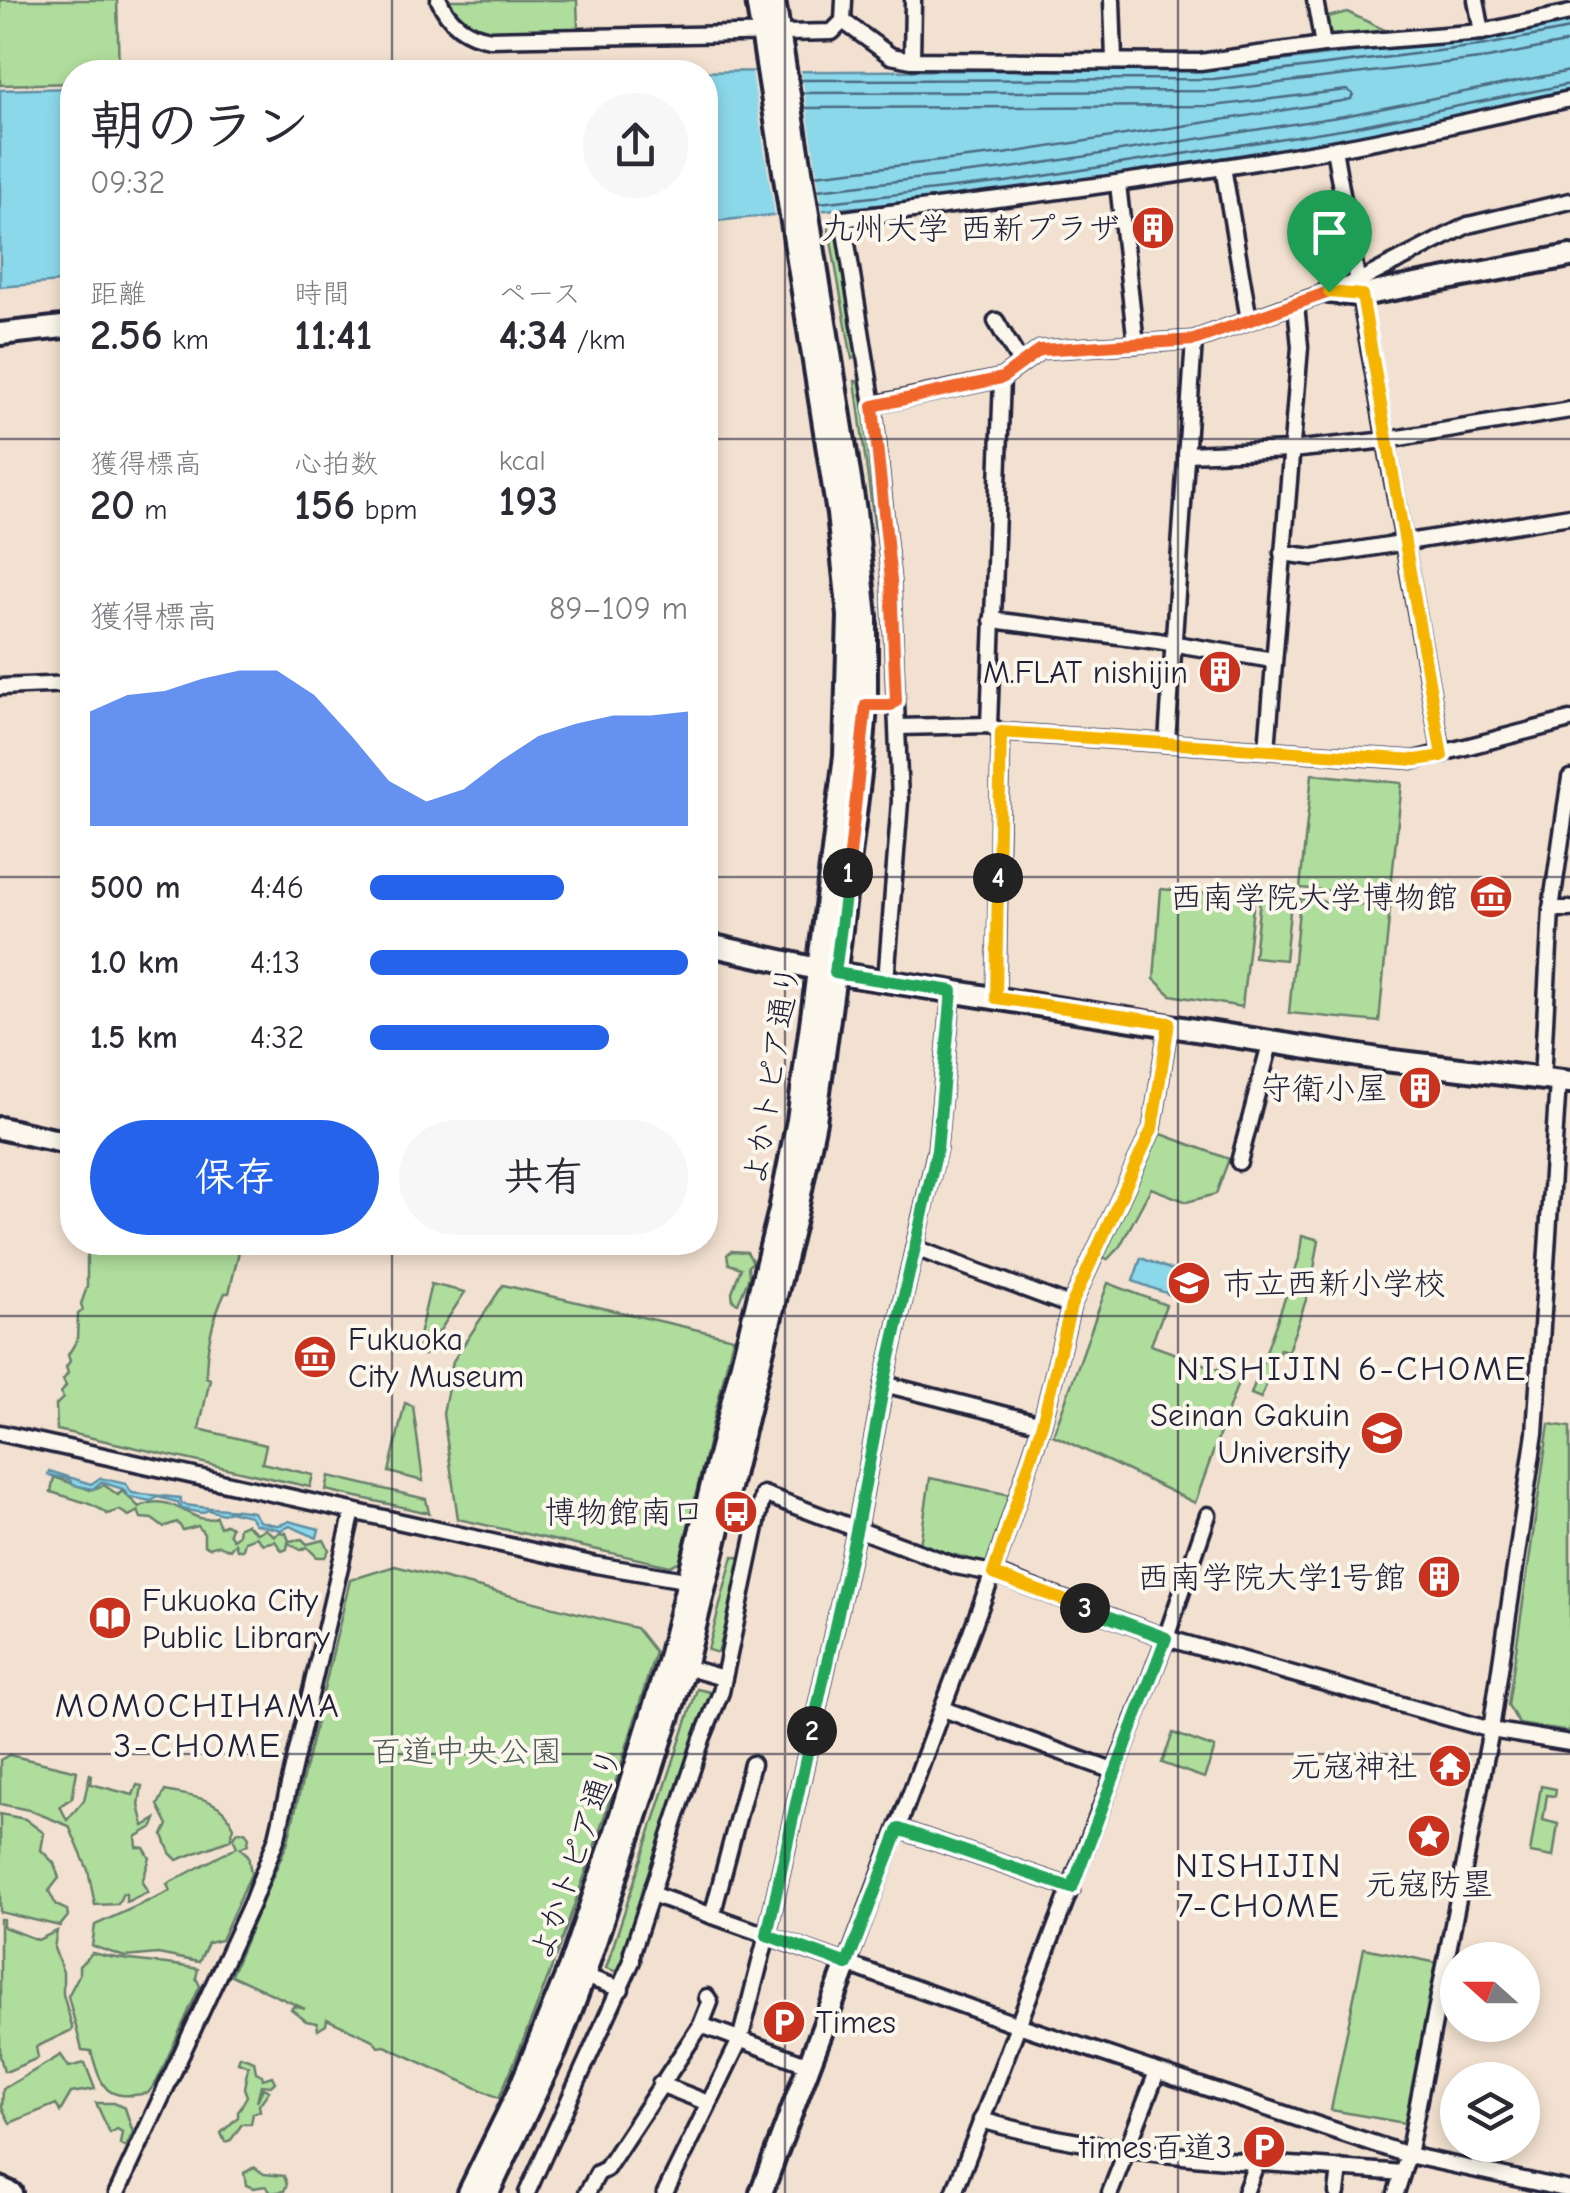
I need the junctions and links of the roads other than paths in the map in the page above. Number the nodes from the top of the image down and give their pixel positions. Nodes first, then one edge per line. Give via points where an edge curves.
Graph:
1 (439, 0) edge
2 (756, 0) edge
3 (774, 0) edge
4 (844, 0) edge
5 (913, 0) edge
6 (1112, 0) edge
7 (1316, 0) edge
8 (1476, 0) edge
9 (1570, 14) edge
10 (843, 21) junction
11 (770, 32) junction
12 (1482, 32) junction
13 (1323, 46) junction
14 (912, 60) junction
15 (1114, 60) junction
16 (1570, 99) edge
17 (1334, 149) junction
18 (1223, 167) junction
19 (1118, 184) junction
20 (1570, 200) edge
21 (800, 220) junction
22 (1570, 256) edge
23 (1360, 288) junction
24 (1329, 292) joint
25 (1296, 304) junction
26 (1249, 320) junction
27 (996, 321) dead end
28 (60, 327) edge
29 (0, 334) edge
30 (1194, 340) junction
31 (1136, 344) junction
32 (1020, 364) junction
33 (850, 372) junction
34 (1002, 378) junction
35 (873, 406) junction
36 (1570, 410) edge
37 (1387, 440) junction
38 (1291, 450) junction
39 (1186, 454) junction
40 (1570, 516) edge
41 (1405, 544) junction
42 (1282, 553) junction
43 (992, 620) junction
44 (1175, 646) junction
45 (1273, 660) junction
46 (60, 684) edge
47 (0, 687) edge
48 (896, 701) junction
49 (866, 705) junction
50 (1570, 720) edge
51 (898, 727) junction
52 (995, 729) junction
53 (1167, 742) junction
54 (1267, 749) junction
55 (1442, 756) junction
56 (1570, 778) edge
57 (1567, 826) edge
58 (1552, 909) junction
59 (1570, 909) edge
60 (718, 947) edge
61 (826, 972) junction
62 (886, 981) junction
63 (952, 991) junction
64 (996, 998) junction
65 (1169, 1023) junction
66 (1270, 1040) junction
67 (1557, 1081) edge
68 (0, 1128) edge
69 (60, 1141) edge
70 (1239, 1162) dead end
71 (915, 1248) junction
72 (1071, 1306) junction
73 (884, 1384) junction
74 (1042, 1424) junction
75 (0, 1433) edge
76 (353, 1511) junction
77 (1208, 1515) dead end
78 (857, 1527) junction
79 (993, 1574) junction
80 (690, 1581) junction
81 (1166, 1638) junction
82 (685, 1667) junction
83 (723, 1678) junction
84 (943, 1708) junction
85 (1491, 1730) junction
86 (1570, 1742) edge
87 (752, 1764) dead end
88 (1113, 1771) junction
89 (899, 1829) junction
90 (1072, 1888) junction
91 (657, 1896) dead end
92 (712, 1916) junction
93 (767, 1935) junction
94 (847, 1964) junction
95 (584, 1976) junction
96 (621, 1989) junction
97 (708, 1996) dead end
98 (701, 2025) junction
99 (1018, 2025) junction
100 (740, 2040) junction
101 (809, 2065) junction
102 (1157, 2072) junction
103 (660, 2084) junction
104 (708, 2102) junction
105 (981, 2120) junction
106 (1126, 2148) junction
107 (1408, 2155) junction
108 (1258, 2161) junction
109 (1340, 2168) junction
110 (1402, 2173) junction
111 (0, 2188) edge
112 (1570, 2190) edge
113 (11, 2193) edge
114 (117, 2193) edge
115 (469, 2193) edge
116 (488, 2193) edge
117 (528, 2193) edge
118 (586, 2193) edge
119 (665, 2193) edge
120 (761, 2193) edge
121 (954, 2193) edge
122 (1110, 2193) edge
123 (1245, 2193) edge
124 (1337, 2193) edge
125 (1396, 2193) edge

1 - 11 street via 460,29 490,40
2 - 11 street
3 - 11 street
4 - 10 street
5 - 14 street
6 - 15 street
7 - 13 street
8 - 12 street
9 - 12 street
10 - 11 street via 832,32
10 - 14 street via 891,56
11 - 21 street
12 - 13 street
13 - 15 street via 1200,62
14 - 15 street
16 - 17 street
17 - 18 street
17 - 23 street
18 - 19 street
18 - 26 street
19 - 31 street
19 - 33 street via 843,219
20 - 23 street via 1468,225
21 - 33 street, よかトピア通り
21 - 61 street, よかトピア通り via 849,629 846,756
22 - 23 street
23 - 24 street
23 - 37 street
24 - 25 street
25 - 26 street
25 - 38 street via 1300,348
26 - 30 street
27 - 32 street
28 - 29 street
30 - 31 street
30 - 39 street
31 - 32 street via 1040,350
32 - 34 street
33 - 35 street
33 - 49 street, よかトピア通り
34 - 35 street
34 - 43 street
35 - 48 street
36 - 37 street
37 - 38 street
37 - 41 street
38 - 39 street
38 - 42 street
39 - 44 street
40 - 41 street
41 - 42 street via 1313,556
41 - 55 street
42 - 45 street
43 - 44 street
43 - 52 street
44 - 45 street
44 - 53 street
45 - 54 street
46 - 47 street
48 - 49 street
48 - 51 street
49 - 61 street, よかトピア通り
50 - 55 street
51 - 52 street
51 - 62 street via 900,802
52 - 53 street
52 - 64 street
53 - 54 street
54 - 55 street via 1416,760
56 - 57 street
57 - 58 street
58 - 59 street
58 - 67 street
60 - 61 street
61 - 62 street
61 - 80 street, よかトピア通り via 783,1196
61 - 82 street, よかトピア通り via 815,1121
62 - 63 street
63 - 64 street
63 - 71 street via 937,1150
64 - 65 street
65 - 66 street
65 - 72 street via 1152,1129
66 - 67 street
66 - 70 street
67 - 85 street via 1535,1433
68 - 69 street
71 - 72 street
71 - 73 street
72 - 74 street
73 - 74 street
73 - 78 street
74 - 79 street
75 - 76 street
76 - 80 street
76 - 114 street via 272,1851
77 - 81 street
78 - 79 street
78 - 83 street via 764,1494
78 - 93 street
79 - 81 street
79 - 84 street
80 - 115 street, よかトピア通り via 569,1969
81 - 85 street
81 - 88 street
82 - 83 street
82 - 95 street, よかトピア通り
83 - 96 street
84 - 88 street
84 - 89 street
85 - 86 street
85 - 107 street
87 - 92 street
88 - 90 street
89 - 90 street
89 - 94 street
90 - 99 street
91 - 92 street
92 - 93 street
93 - 94 street
93 - 100 street
94 - 99 street
94 - 101 street
95 - 96 street
95 - 116 street, よかトピア通り
96 - 117 street
97 - 98 street
98 - 100 street
98 - 103 street
99 - 102 street
99 - 105 street
100 - 101 street
100 - 104 street
101 - 120 street
102 - 106 street
102 - 107 street
103 - 104 street
103 - 118 street
104 - 119 street
105 - 106 street
105 - 121 street
106 - 108 street
106 - 122 street
107 - 110 street
107 - 112 street
108 - 109 street
108 - 123 street
109 - 110 street
109 - 124 street
110 - 125 street
111 - 113 street

